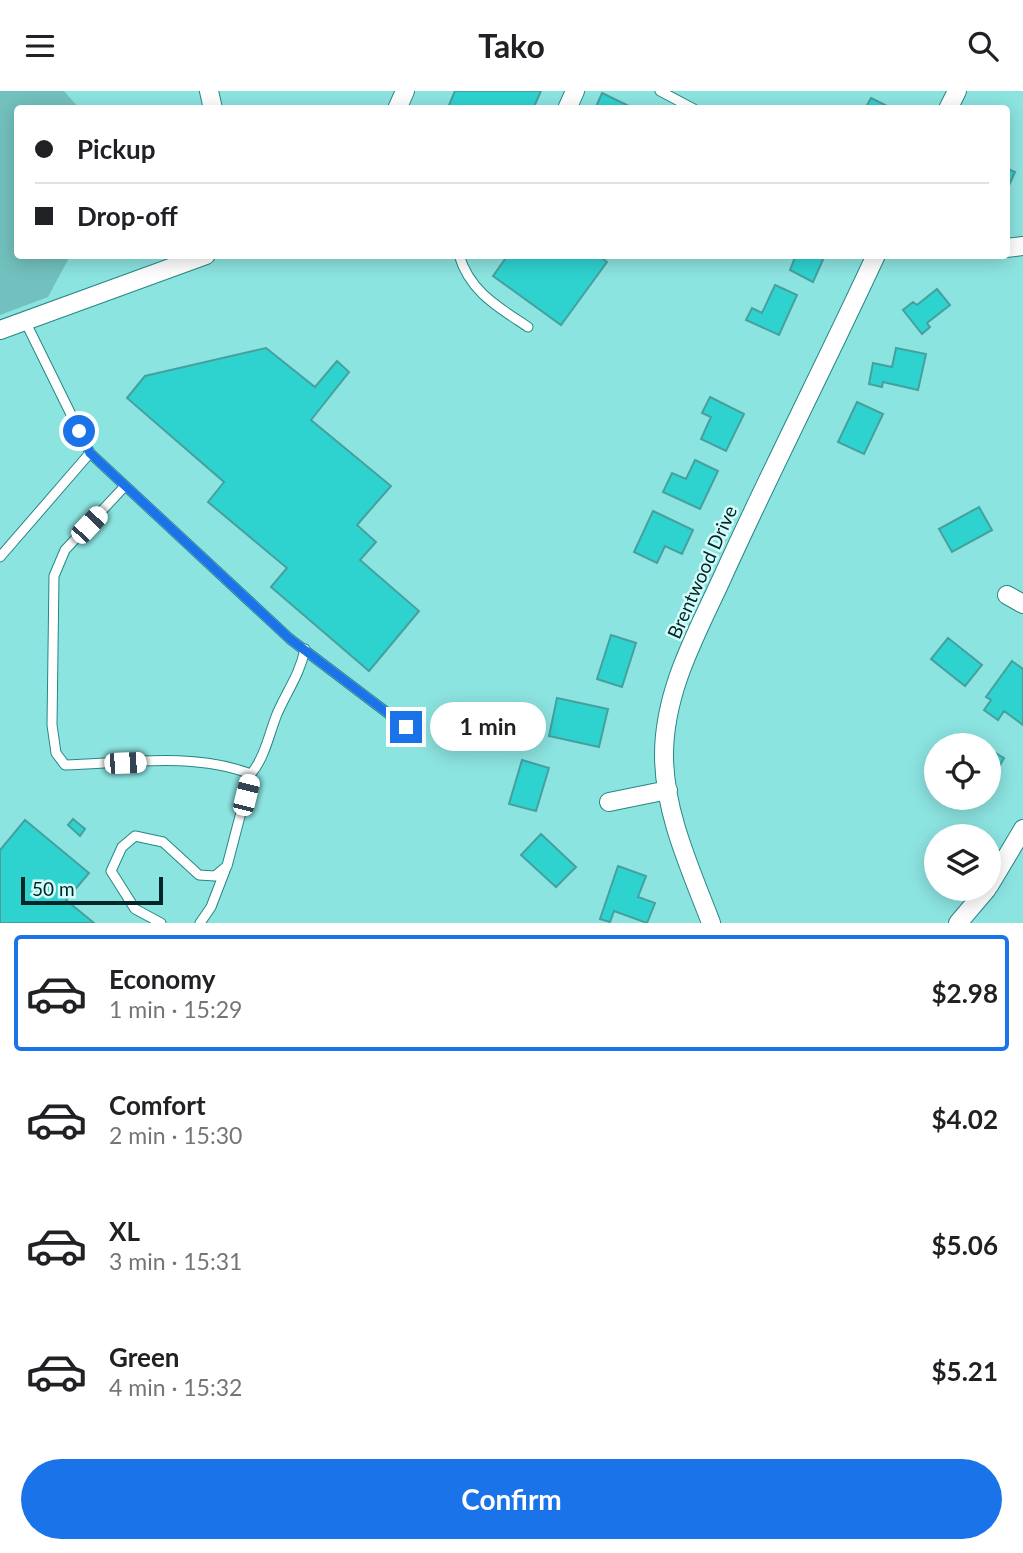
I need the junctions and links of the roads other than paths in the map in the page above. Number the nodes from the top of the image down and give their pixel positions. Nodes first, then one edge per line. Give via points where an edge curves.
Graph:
1 (660, 91) edge
2 (686, 105) edge
3 (195, 259) edge
4 (460, 259) edge
5 (874, 259) edge
6 (24, 321) junction
7 (528, 327) dead end
8 (0, 330) edge
9 (90, 453) junction
10 (125, 486) junction
11 (0, 557) edge
12 (304, 649) junction
13 (406, 727) dead end
14 (251, 774) junction
15 (668, 790) junction
16 (609, 802) dead end
17 (1023, 829) edge
18 (1001, 865) edge
19 (227, 866) junction
20 (976, 901) edge
21 (161, 923) edge
22 (200, 923) edge
23 (711, 923) edge
24 (958, 923) edge

1 - 2 lane
3 - 6 street
4 - 7 lane via 479,293
5 - 15 street, Brentwood Drive via 681,670 666,725
6 - 8 street
6 - 9 lane
9 - 10 lane
9 - 11 lane
10 - 12 lane
10 - 14 lane via 65,550 54,576 52,725 56,753 65,765 200,761 227,764
12 - 13 lane
12 - 14 lane via 301,671 278,712 260,764
14 - 19 lane
15 - 16 street
15 - 23 street, Brentwood Drive via 684,852
17 - 18 street
19 - 21 lane via 215,876 199,875 163,842 135,836 122,847 111,870 135,909
19 - 22 lane via 212,907
20 - 24 street

